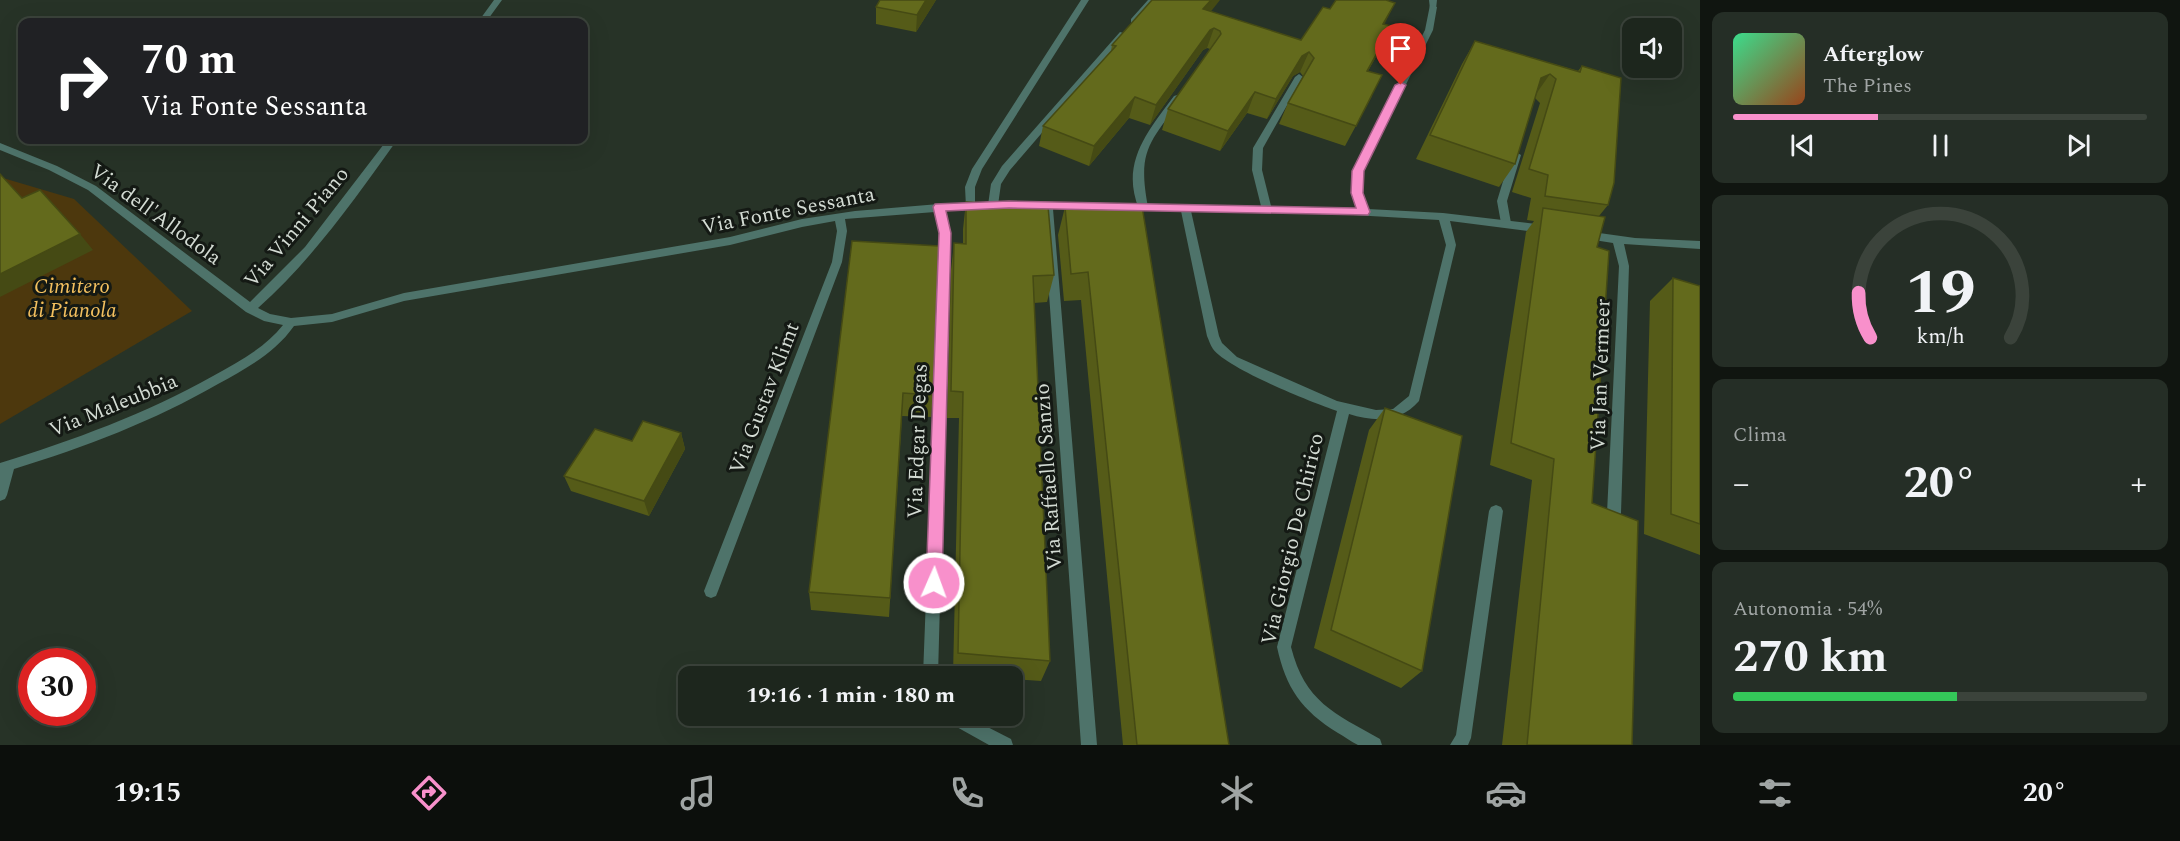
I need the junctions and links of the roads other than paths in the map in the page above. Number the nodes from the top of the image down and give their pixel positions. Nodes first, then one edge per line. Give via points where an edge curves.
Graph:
1 (498, 0) edge
2 (1085, 0) edge
3 (1152, 0) edge
4 (1433, 4) edge
5 (485, 18) edge
6 (1299, 77) edge
7 (1183, 89) edge
8 (389, 144) edge
9 (0, 146) edge
10 (1519, 146) edge
11 (970, 205) junction
12 (993, 205) junction
13 (1048, 205) junction
14 (1107, 206) edge
15 (939, 207) junction
16 (1119, 207) edge
17 (1143, 207) junction
18 (1185, 208) junction
19 (1267, 210) junction
20 (1364, 212) junction
21 (1443, 216) junction
22 (839, 217) junction
23 (1506, 223) junction
24 (1556, 231) edge
25 (1576, 234) edge
26 (1618, 240) junction
27 (1700, 245) edge
28 (250, 309) junction
29 (291, 322) junction
30 (1344, 408) junction
31 (4, 467) edge
32 (0, 495) edge
33 (1496, 512) dead end
34 (1614, 513) edge
35 (711, 591) dead end
36 (931, 666) edge
37 (970, 726) edge
38 (1005, 745) edge
39 (1089, 745) edge
40 (1374, 745) edge
41 (1458, 745) edge

1 - 5 street
2 - 11 street via 977,169 970,187
3 - 12 street via 1006,168 996,184
4 - 20 street via 1429,30 1358,171 1357,193
6 - 19 street via 1258,147 1257,170
7 - 17 street via 1140,150 1136,170
8 - 28 street, Via Vinni Piano via 308,249
9 - 28 street, Via dell'Allodola via 92,189
10 - 23 street via 1502,201
11 - 12 street, Via Fonte Sessanta
11 - 15 street, Via Fonte Sessanta
12 - 13 street, Via Fonte Sessanta
13 - 14 street, Via Fonte Sessanta
13 - 39 street, Via Raffaello Sanzio
15 - 22 street, Via Fonte Sessanta
15 - 36 street, Via Edgar Degas via 945,233
16 - 17 street
17 - 18 street
18 - 19 street
18 - 30 street via 1217,346 1233,360
19 - 20 street
20 - 21 street
21 - 23 street
21 - 30 street via 1452,245 1414,398 1395,413 1363,413
22 - 29 street, Via Fonte Sessanta via 730,241 404,297 332,318
22 - 35 street, Via Gustav Klimt via 842,231 837,262
23 - 24 street
25 - 26 street
26 - 27 street
26 - 34 street, Via Jan Vermeer via 1624,266
28 - 29 street, Via Fonte Sessanta via 268,318
29 - 31 street, Via Maleubbia via 262,352 166,408
30 - 40 street, Via Giorgio De Chirico via 1284,647 1294,684 1306,699 1324,716
31 - 32 street
33 - 41 street via 1463,738
37 - 38 street

